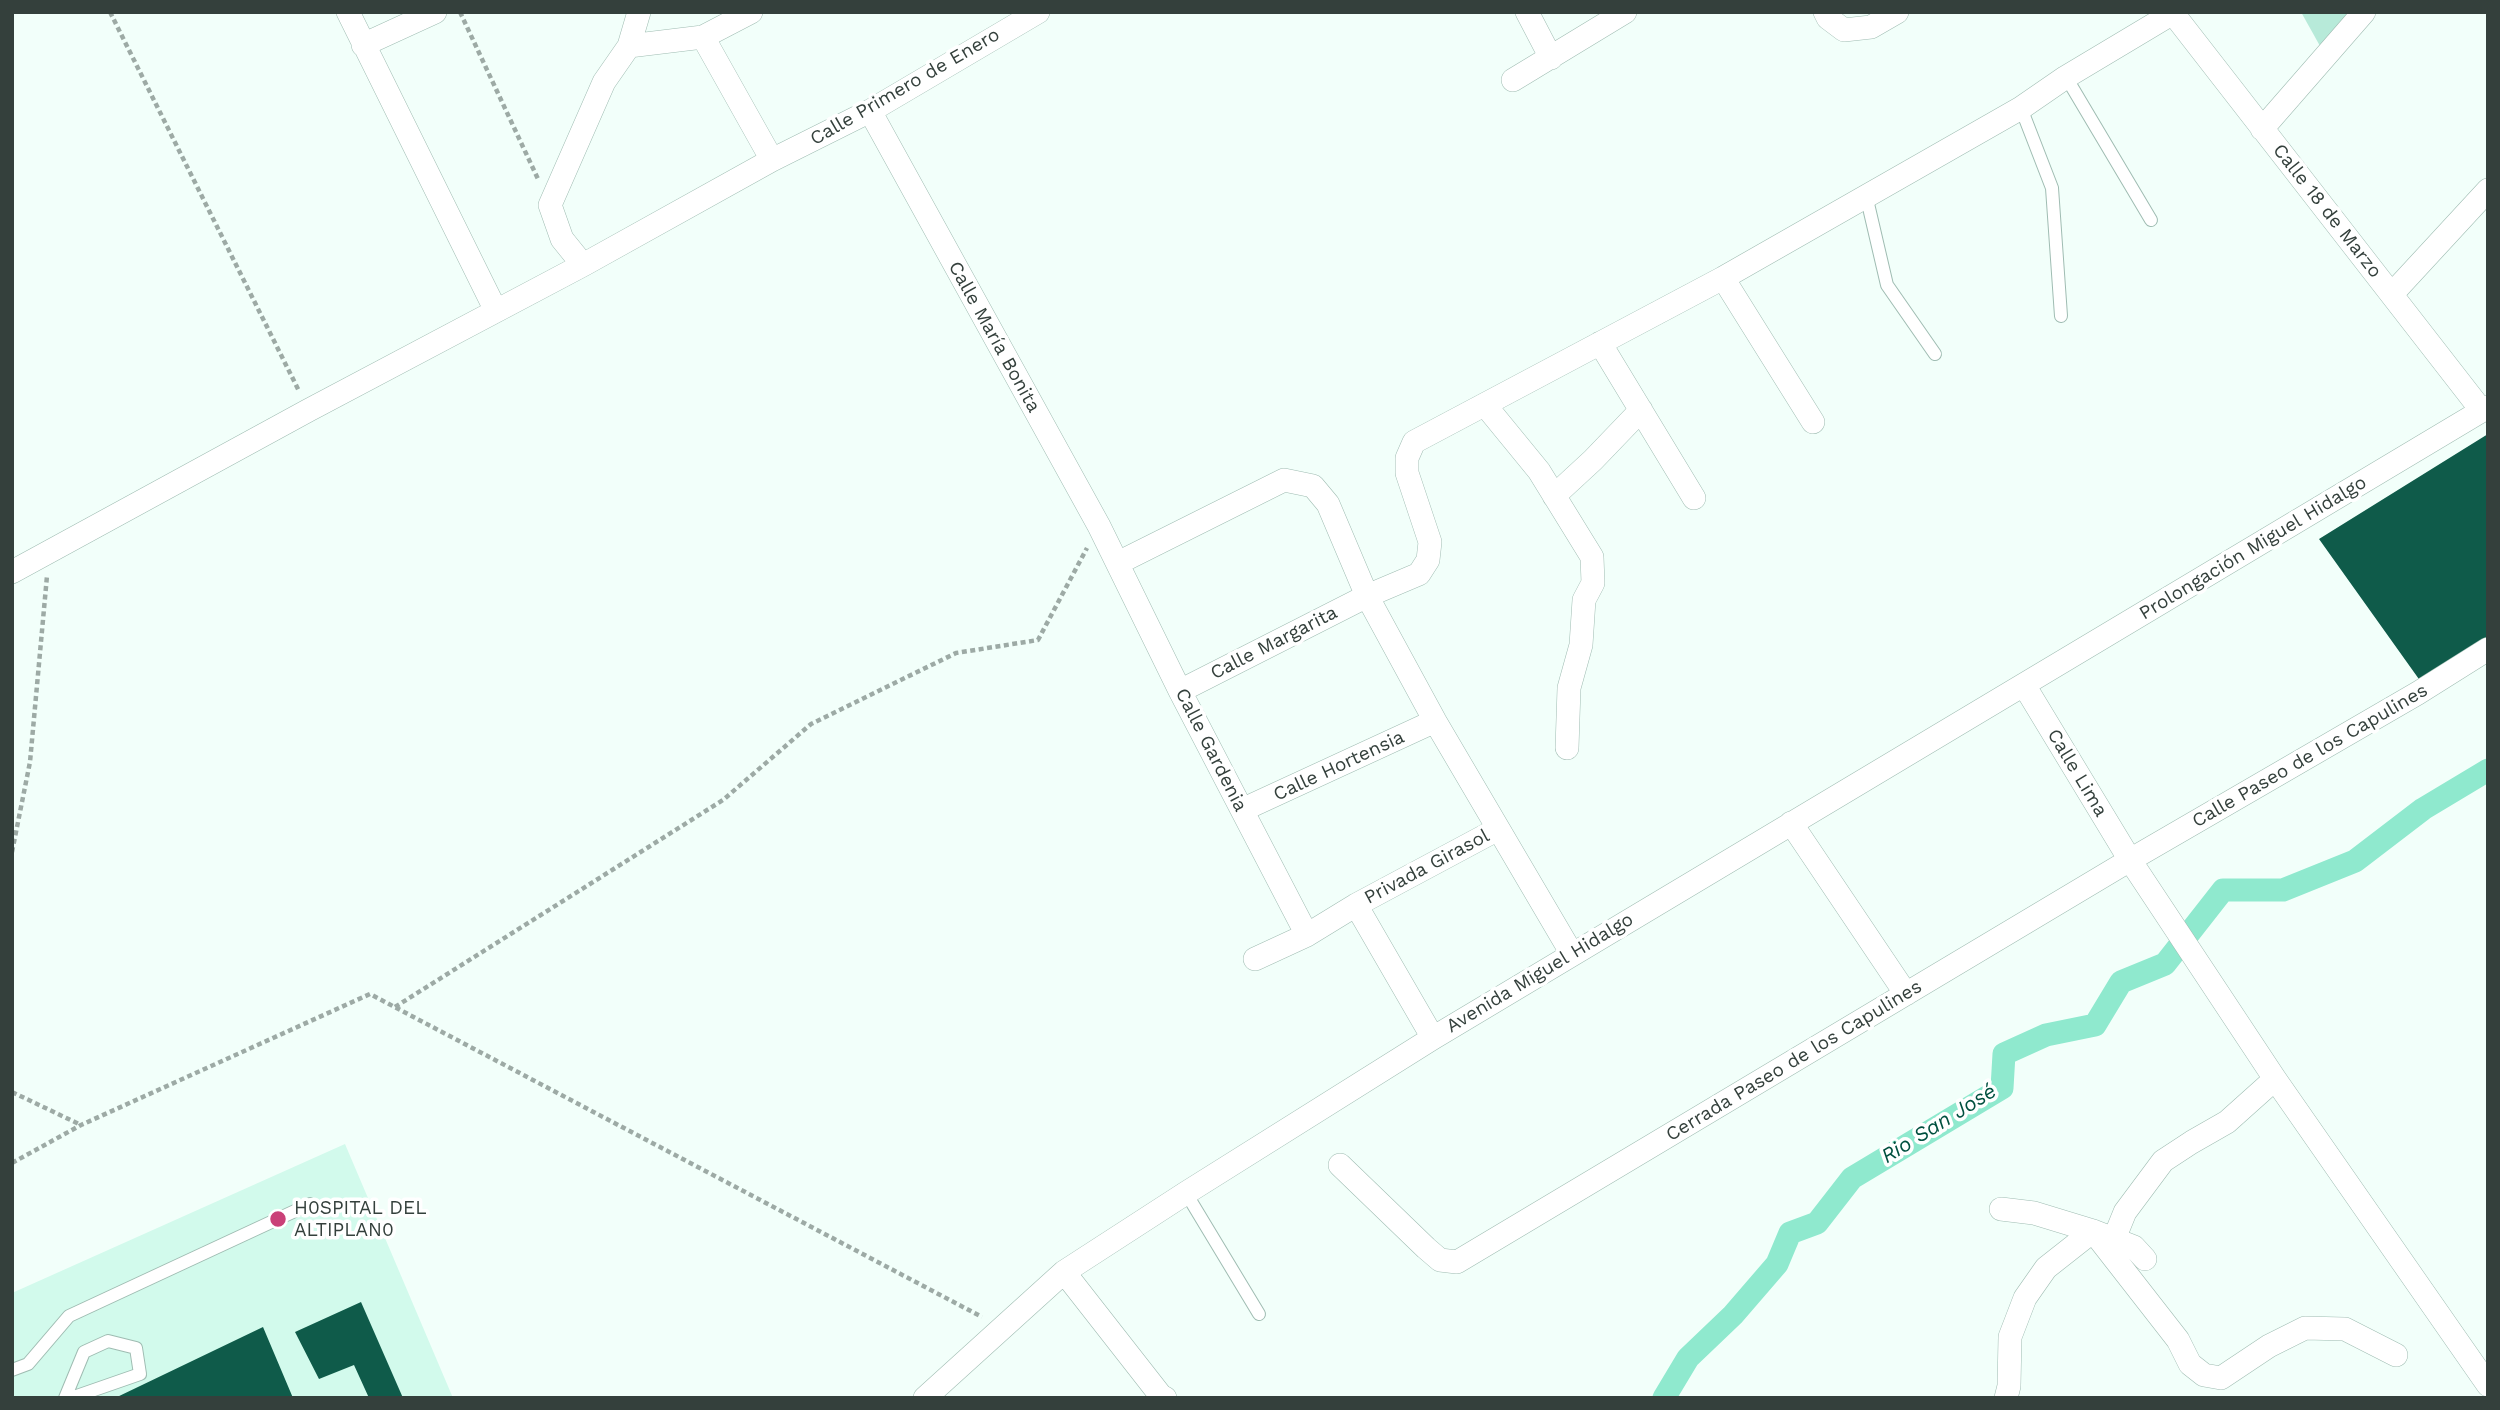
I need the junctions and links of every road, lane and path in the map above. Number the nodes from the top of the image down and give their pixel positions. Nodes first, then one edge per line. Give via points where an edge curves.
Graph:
1 (110, 12) edge
2 (348, 12) edge
3 (435, 12) edge
4 (460, 12) edge
5 (639, 12) edge
6 (751, 12) edge
7 (1038, 12) edge
8 (1527, 12) edge
9 (1625, 12) edge
10 (1825, 12) edge
11 (1897, 12) edge
12 (2364, 12) edge
13 (2173, 13) edge
14 (703, 37) junction
15 (363, 45) junction
16 (629, 46) junction
17 (1550, 58) junction
18 (2066, 77) junction
19 (1513, 80) dead end
20 (2021, 108) junction
21 (870, 111) junction
22 (2262, 129) junction
23 (772, 160) junction
24 (2488, 190) edge
25 (1866, 195) junction
26 (550, 205) junction
27 (2151, 220) dead end
28 (583, 265) junction
29 (1723, 278) junction
30 (2392, 294) junction
31 (496, 311) junction
32 (2062, 316) dead end
33 (1600, 343) junction
34 (1935, 354) dead end
35 (1485, 405) junction
36 (2485, 409) edge
37 (309, 410) junction
38 (1641, 410) junction
39 (1813, 422) dead end
40 (1554, 496) junction
41 (1694, 498) dead end
42 (1099, 526) junction
43 (50, 552) junction
44 (1118, 564) junction
45 (12, 572) edge
46 (1367, 596) junction
47 (2488, 649) edge
48 (2024, 685) junction
49 (1180, 691) junction
50 (1435, 721) junction
51 (1567, 748) dead end
52 (1242, 810) junction
53 (1791, 823) junction
54 (1498, 829) junction
55 (12, 852) edge
56 (2130, 860) junction
57 (1356, 905) junction
58 (1307, 935) junction
59 (1572, 954) junction
60 (1255, 959) dead end
61 (1906, 993) junction
62 (395, 1007) junction
63 (1433, 1038) junction
64 (2275, 1079) junction
65 (12, 1092) edge
66 (81, 1125) junction
67 (12, 1163) edge
68 (1340, 1165) dead end
69 (1186, 1193) junction
70 (310, 1204) dead end
71 (2001, 1209) dead end
72 (2104, 1235) junction
73 (2145, 1259) dead end
74 (1064, 1272) junction
75 (1259, 1314) dead end
76 (1001, 1327) junction
77 (2396, 1354) dead end
78 (12, 1370) edge
79 (2488, 1385) edge
80 (1162, 1397) edge
81 (65, 1398) edge
82 (71, 1398) edge
83 (925, 1398) edge
84 (2006, 1398) edge

1 - 37 path
2 - 15 street
3 - 15 street
4 - 26 path
5 - 16 street
6 - 14 street
7 - 21 street, Calle Primero de Enero
8 - 17 street
9 - 17 street
10 - 11 street via 1844,30 1871,27
12 - 22 street
13 - 18 street, Calle Margarita
13 - 22 street, Calle 18 de Marzo
14 - 16 street
14 - 23 street
15 - 31 street
16 - 26 street via 604,82
17 - 19 street
18 - 20 street, Calle Margarita
18 - 27 lane
20 - 25 street, Calle Margarita
20 - 32 lane via 2052,188
21 - 23 street, Calle Primero de Enero
21 - 42 street, Calle María Bonita
22 - 30 street, Calle 18 de Marzo
23 - 28 street, Calle Primero de Enero
24 - 30 street
25 - 29 street, Calle Margarita
25 - 34 lane via 1888,285
26 - 28 street via 562,239
28 - 31 street, Calle Primero de Enero
29 - 33 street, Calle Margarita
29 - 39 street
30 - 36 street, Calle 18 de Marzo
31 - 37 street, Calle Primero de Enero
33 - 35 street, Calle Margarita
33 - 38 street
35 - 40 street
35 - 46 street, Calle Margarita via 1414,442 1407,472 1430,542 1428,560 1419,574
36 - 48 street, Prolongación Miguel Hidalgo
37 - 43 street, Calle Primero de Enero
38 - 40 street
38 - 41 street
40 - 51 street via 1592,557 1593,570 1569,688
42 - 44 street, Calle María Bonita
42 - 62 path via 1038,640 956,653 811,724 723,800
43 - 45 street, Calle Primero de Enero
43 - 55 path via 30,762
44 - 46 street via 1284,480 1313,486 1328,504
44 - 49 street, Calle Gardenia
46 - 49 street, Calle Margarita
46 - 50 street
47 - 56 street, Calle Paseo de los Capulines
48 - 53 street, Avenida Miguel Hidalgo
48 - 56 street, Calle Lima
49 - 52 street, Calle Gardenia
50 - 52 street, Calle Hortensia
50 - 54 street
52 - 58 street, Calle Gardenia
53 - 59 street, Avenida Miguel Hidalgo
53 - 61 street
54 - 57 street, Privada Girasol
54 - 59 street
56 - 61 street, Cerrada Paseo de los Capulines
56 - 64 street, Calle Lima
57 - 58 street, Privada Girasol
57 - 63 street
58 - 60 street, Privada Girasol
59 - 63 street, Avenida Miguel Hidalgo
61 - 68 street, Cerrada Paseo de los Capulines via 1457,1262 1440,1260
62 - 66 path via 370,994
62 - 76 path
63 - 69 street, Avenida Miguel Hidalgo
64 - 72 street via 2227,1122 2163,1161
64 - 79 street, Calle Lima
65 - 66 path
66 - 67 path
69 - 74 street, Avenida Miguel Hidalgo
69 - 75 lane
70 - 78 lane via 69,1316 28,1364
71 - 72 street via 2034,1213
72 - 73 street via 2133,1247
72 - 77 street via 2190,1364 2204,1375 2221,1378 2305,1328 2344,1329
72 - 84 street via 2046,1268 2025,1298 2010,1337
74 - 76 street, Avenida Miguel Hidalgo
74 - 80 street
76 - 83 street, Avenida Miguel Hidalgo
81 - 82 lane via 84,1352 108,1341 136,1348 140,1374

